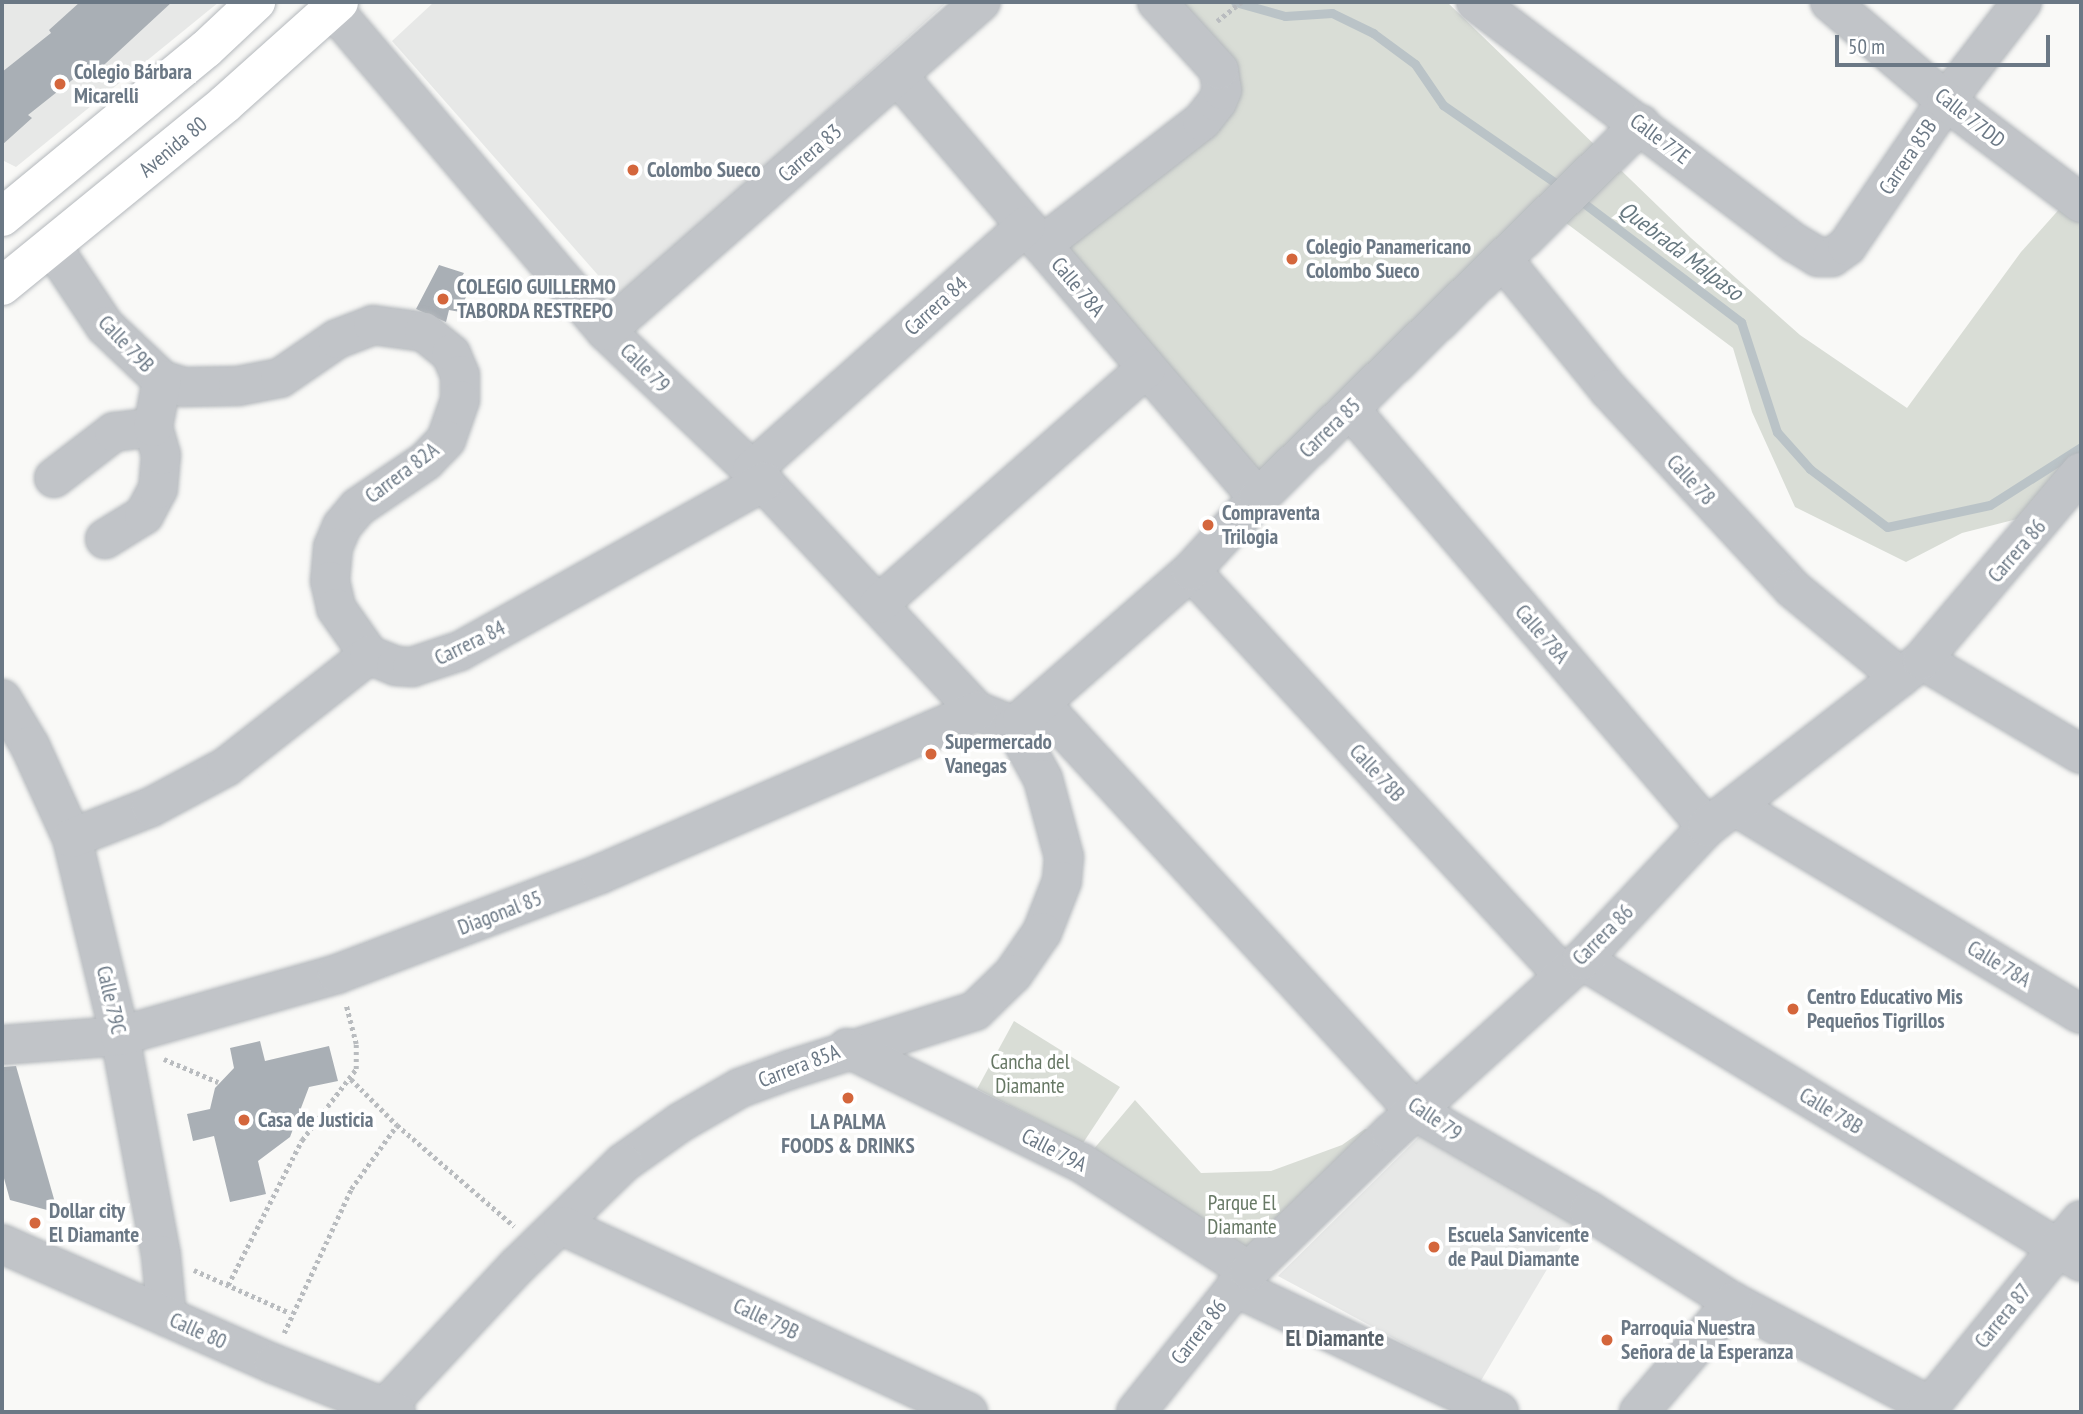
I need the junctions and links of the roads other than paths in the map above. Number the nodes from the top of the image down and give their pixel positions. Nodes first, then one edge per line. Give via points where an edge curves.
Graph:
1 (256, 2) edge
2 (981, 2) edge
3 (1157, 2) edge
4 (1476, 2) edge
5 (1830, 2) edge
6 (2022, 2) edge
7 (335, 5) edge
8 (898, 76) junction
9 (1946, 101) junction
10 (1643, 138) junction
11 (2081, 203) edge
12 (4, 212) edge
13 (1034, 236) junction
14 (1847, 246) joint
15 (53, 248) junction
16 (1504, 261) junction
17 (2, 286) edge
18 (606, 331) junction
19 (1147, 368) junction
20 (162, 380) junction
21 (271, 380) joint
22 (1350, 409) junction
23 (153, 427) junction
24 (2081, 472) edge
25 (758, 476) junction
26 (54, 478) dead end
27 (1258, 498) junction
28 (105, 539) dead end
29 (1191, 571) junction
30 (879, 604) junction
31 (369, 655) junction
32 (1911, 668) junction
33 (2, 699) edge
34 (977, 711) junction
35 (1028, 715) junction
36 (2081, 754) edge
37 (1721, 817) junction
38 (72, 838) junction
39 (1572, 967) junction
40 (2081, 1014) edge
41 (120, 1036) junction
42 (2, 1045) edge
43 (847, 1048) junction
44 (1415, 1111) junction
45 (550, 1236) junction
46 (2074, 1243) edge
47 (2, 1244) edge
48 (1242, 1279) junction
49 (1733, 1302) junction
50 (167, 1317) junction
51 (1927, 1409) edge
52 (387, 1410) edge
53 (968, 1412) edge
54 (1136, 1412) edge
55 (1499, 1412) edge
56 (1639, 1412) edge

1 - 12 main road via 206,49
2 - 8 street, Carrera 83
3 - 13 street, Carrera 84 via 1213,61 1222,90 1202,121
4 - 10 street, Calle 77E via 1605,98
5 - 9 street, Calle 77DD
6 - 9 street, Carrera 85B
7 - 15 main road, Avenida 80
7 - 18 street, Calle 79
8 - 13 street, Calle 78A
8 - 18 street, Carrera 83
9 - 11 street, Calle 77DD
9 - 14 street, Carrera 85B
10 - 14 street, Calle 77E via 1818,257 1832,257
10 - 16 street, Carrera 85
13 - 19 street, Calle 78A
13 - 25 street, Carrera 84
15 - 17 main road, Avenida 80
15 - 20 street, Calle 79B via 105,326
16 - 22 street, Carrera 85
16 - 32 street, Calle 78 via 1608,388 1793,589
18 - 25 street, Calle 79
19 - 27 street, Calle 78A
19 - 30 street
20 - 21 street, Calle 79B via 195,388
20 - 23 street
21 - 31 street, Carrera 82A via 289,374 345,334 382,324 424,332 445,348 458,367 460,407 446,440 426,461 358,507 333,547 330,580 336,608
22 - 27 street, Carrera 85
22 - 37 street, Calle 78A
23 - 26 street via 114,432
23 - 28 street via 162,455 158,489 144,515
24 - 32 street, Carrera 86
25 - 30 street, Calle 79
25 - 31 street, Carrera 84 via 460,651 412,667
27 - 29 street, Carrera 85
29 - 35 street, Carrera 85
29 - 39 street, Calle 78B
30 - 34 street, Calle 79
31 - 38 street via 226,766 151,807
32 - 36 street, Calle 78
32 - 37 street, Carrera 86
33 - 38 street, Calle 79C via 30,746
34 - 35 street
34 - 41 street, Diagonal 85 via 600,874 337,974
35 - 43 street, Carrera 85A via 1064,858 1062,881 1042,932 1021,965 975,1011
35 - 44 street, Calle 79
37 - 39 street, Carrera 86
37 - 40 street, Calle 78A
38 - 41 street, Calle 79C
39 - 44 street, Carrera 86
39 - 46 street, Calle 78B
41 - 42 street, Diagonal 85
41 - 50 street, Calle 79C via 161,1255
43 - 45 street, Carrera 85A via 740,1088 681,1122 623,1163
43 - 48 street, Calle 79A via 1082,1163
44 - 48 street, Carrera 86
44 - 49 street, Calle 79 via 1589,1211
45 - 52 street, Carrera 85A
45 - 53 street, Calle 79B
46 - 51 street, Carrera 87
47 - 50 street, Calle 80
48 - 54 street, Carrera 86
48 - 55 street, Calle 79A
49 - 51 street, Calle 79
49 - 56 street
50 - 52 street, Calle 80

